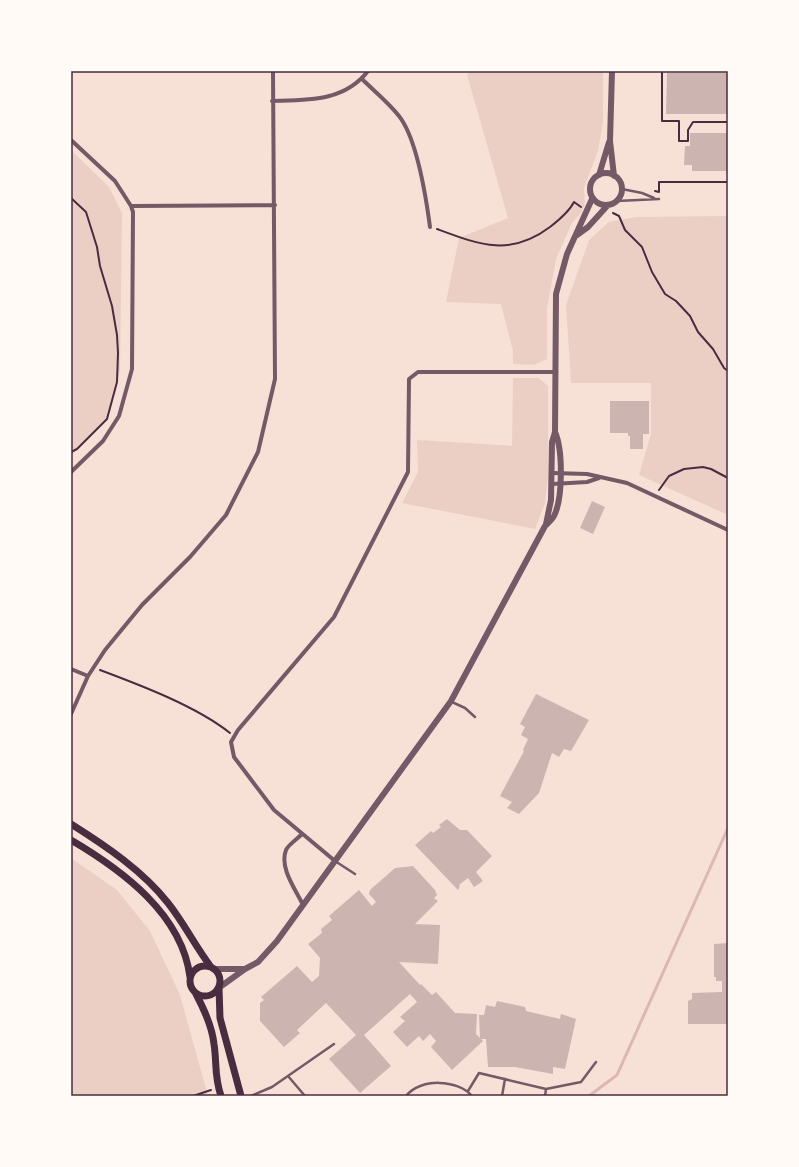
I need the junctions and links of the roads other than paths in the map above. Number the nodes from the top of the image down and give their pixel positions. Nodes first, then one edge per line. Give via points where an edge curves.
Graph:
1 (273, 71) edge
2 (368, 71) edge
3 (612, 71) edge
4 (362, 79) junction
5 (272, 101) junction
6 (71, 140) edge
7 (610, 141) junction
8 (599, 174) junction
9 (614, 176) junction
10 (622, 189) junction
11 (592, 199) junction
12 (655, 199) junction
13 (659, 199) dead end
14 (617, 201) junction
15 (275, 205) junction
16 (608, 205) junction
17 (131, 206) junction
18 (430, 226) road end
19 (577, 235) junction
20 (556, 372) junction
21 (555, 432) junction
22 (71, 472) edge
23 (552, 473) junction
24 (560, 473) junction
25 (599, 478) junction
26 (552, 484) junction
27 (560, 484) junction
28 (545, 526) junction
29 (728, 530) edge
30 (71, 669) edge
31 (88, 676) junction
32 (451, 701) junction
33 (71, 714) edge
34 (475, 717) dead end
35 (71, 824) edge
36 (301, 835) junction
37 (71, 840) edge
38 (335, 861) junction
39 (355, 874) dead end
40 (303, 905) junction
41 (213, 968) junction
42 (245, 969) junction
43 (190, 977) junction
44 (220, 988) junction
45 (196, 994) junction
46 (334, 1044) dead end
47 (596, 1062) dead end
48 (288, 1076) junction
49 (504, 1079) junction
50 (546, 1089) junction
51 (468, 1091) junction
52 (221, 1096) edge
53 (241, 1096) edge
54 (251, 1096) edge
55 (305, 1096) edge
56 (406, 1096) edge
57 (472, 1096) edge
58 (502, 1096) edge
59 (545, 1096) edge

1 - 5 street
2 - 4 street
3 - 7 street
4 - 5 street via 344,91 320,99
4 - 18 street via 399,116 408,134 424,184
5 - 15 street
6 - 17 street via 115,181
7 - 8 street
7 - 9 street
8 - 9 street
8 - 11 street via 589,187
9 - 10 street
10 - 12 lane
10 - 14 street
11 - 16 street
11 - 19 street
12 - 13 lane
12 - 14 lane
14 - 16 street
15 - 17 street
15 - 31 street via 275,380 258,452 226,515 190,557 142,605
16 - 19 street
17 - 22 street via 132,369 119,416 103,441
19 - 20 street via 567,254 556,294
20 - 21 street
20 - 36 street via 418,372 409,379 408,472 334,617 238,730 231,742 234,757 274,810
21 - 23 street via 552,442
21 - 24 street via 559,442
23 - 24 street
23 - 26 street
24 - 25 street via 587,474
24 - 27 street
25 - 27 street via 587,482
25 - 29 street via 627,483
26 - 27 street
26 - 28 street
27 - 28 street via 554,516
28 - 32 street
30 - 31 street
31 - 33 street
32 - 34 lane
32 - 38 street
35 - 41 main road via 126,862 150,883 182,922
36 - 38 street
36 - 40 street via 286,849 284,862
37 - 43 main road via 118,871 149,899 181,942 188,961
38 - 39 lane
38 - 40 street
40 - 42 street via 278,941 258,962
41 - 42 street
41 - 43 main road via 201,966
41 - 44 main road via 220,974
42 - 44 street
43 - 45 main road via 190,986
44 - 45 main road via 209,996
44 - 53 main road via 220,1018
45 - 52 main road via 214,1043 215,1074
46 - 48 lane
47 - 50 lane via 581,1082
48 - 54 lane via 272,1087
48 - 55 lane
49 - 50 lane
49 - 51 lane via 479,1073
49 - 58 lane
50 - 59 lane
51 - 56 lane via 453,1084 425,1084
51 - 57 lane

